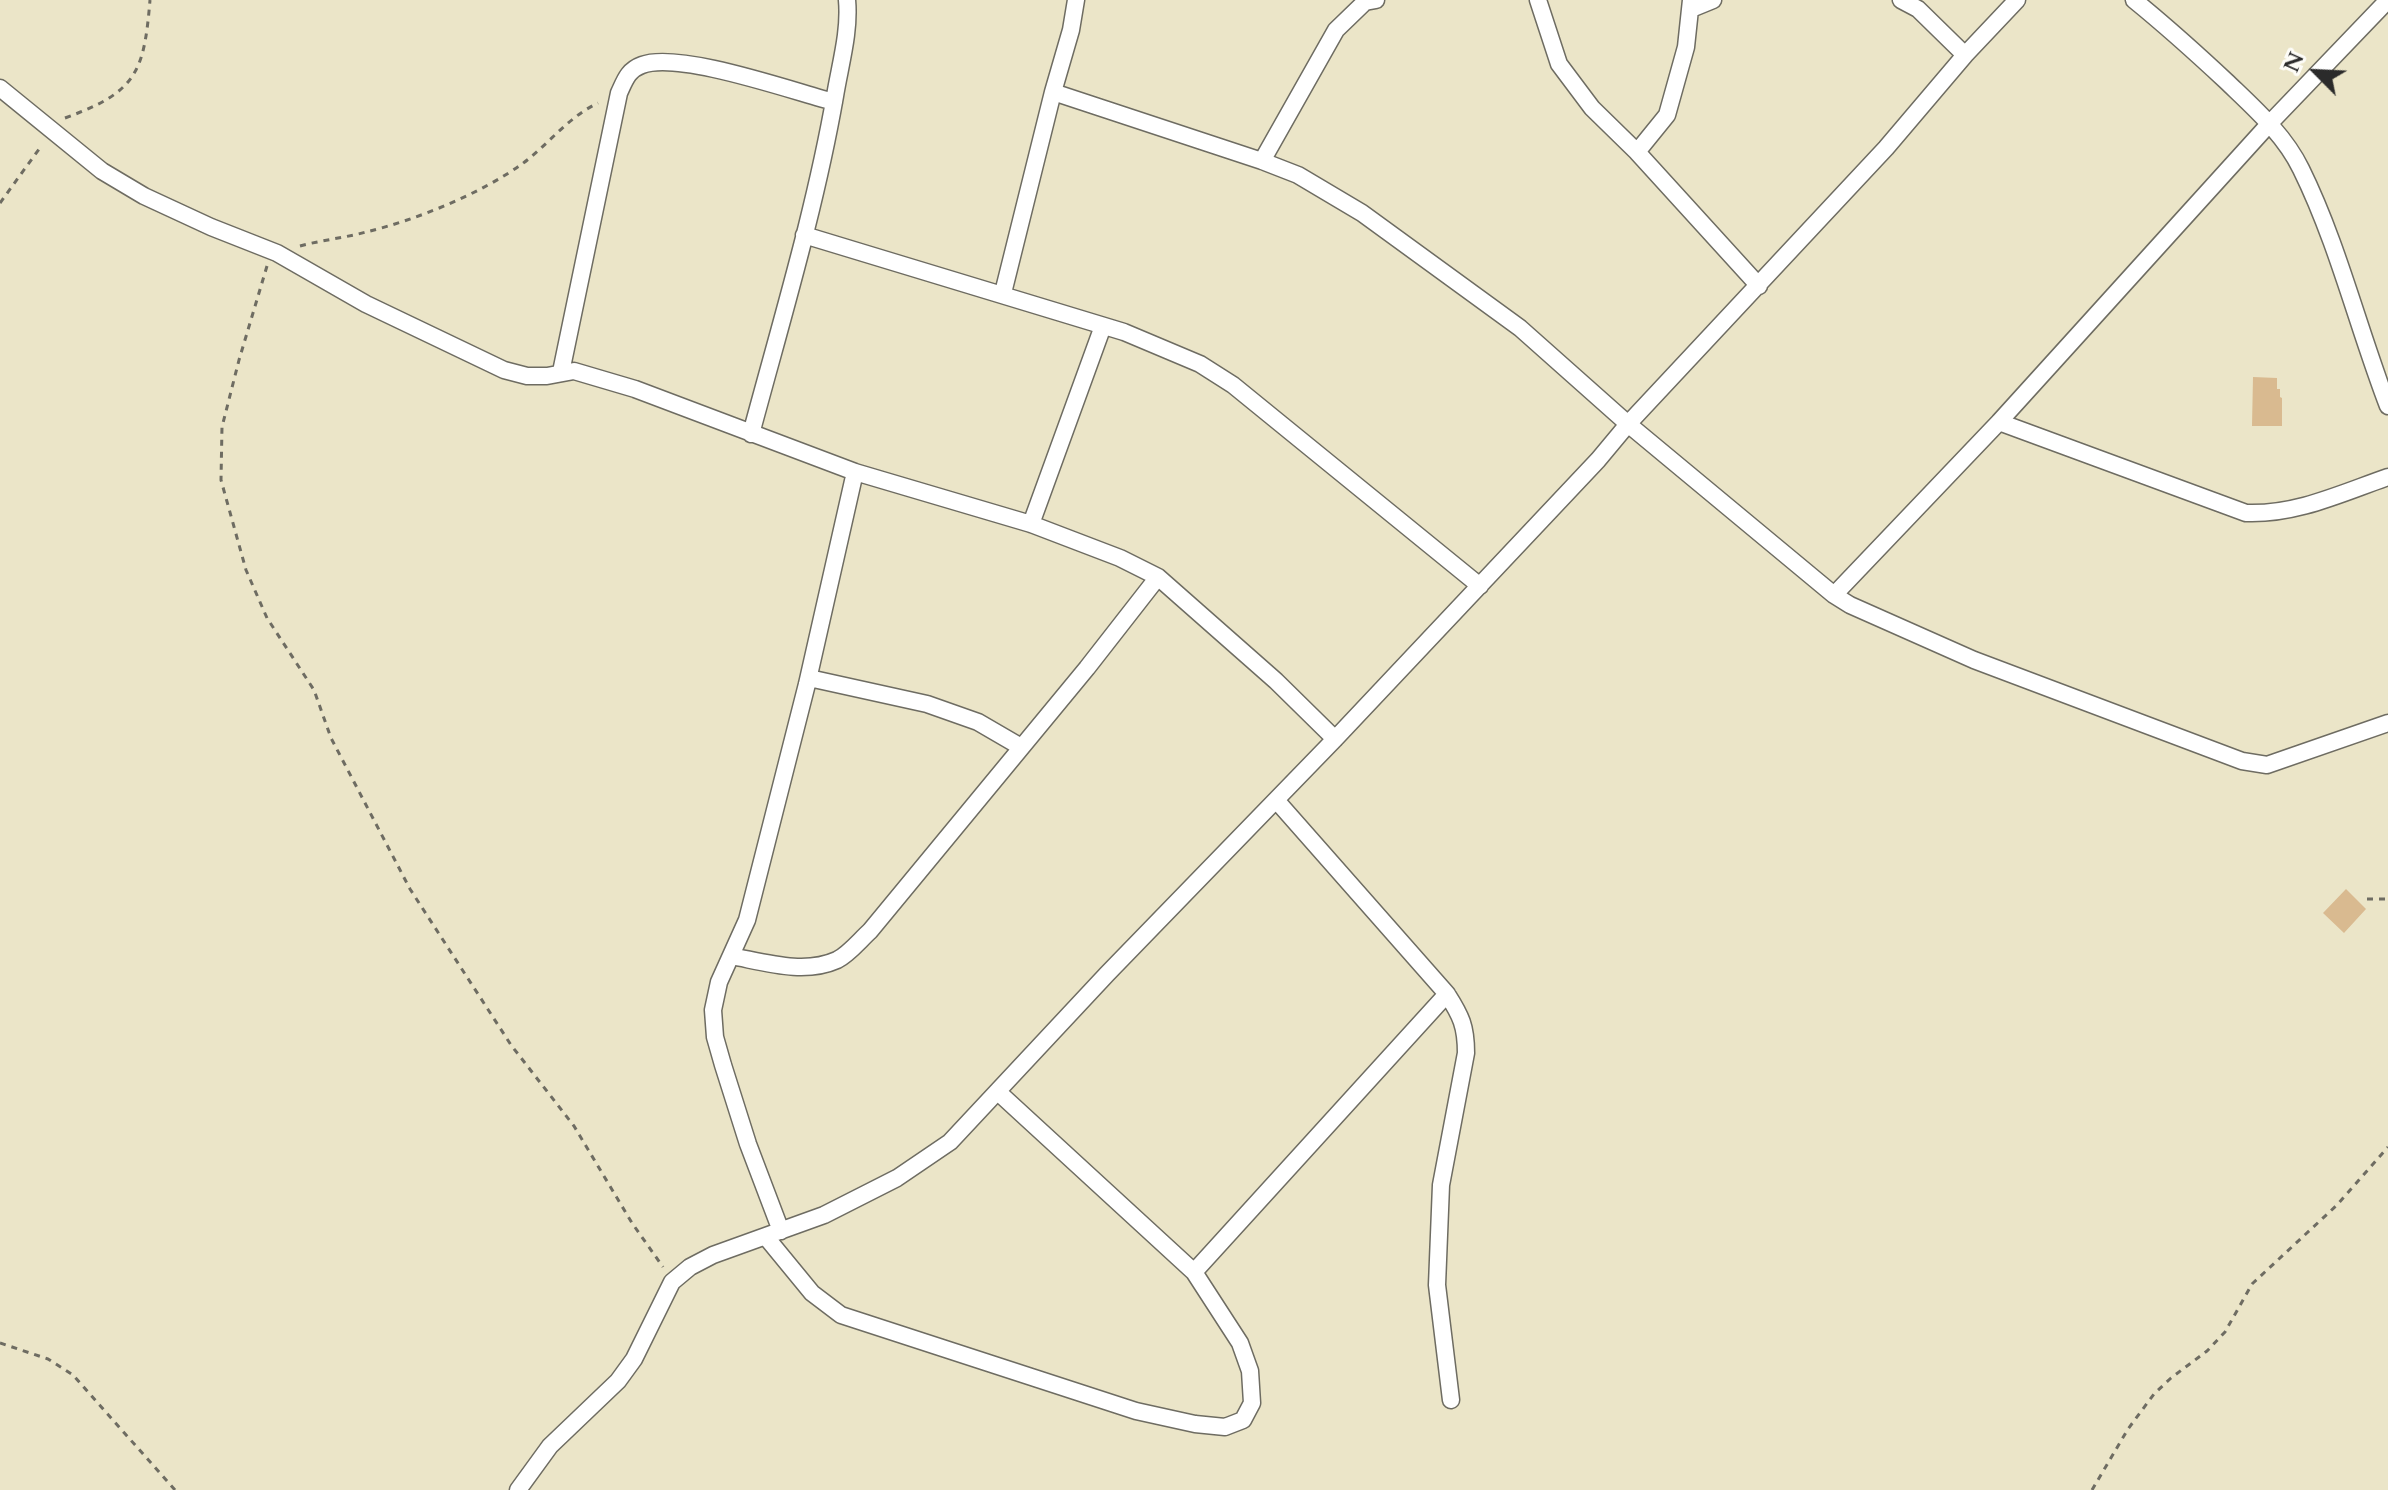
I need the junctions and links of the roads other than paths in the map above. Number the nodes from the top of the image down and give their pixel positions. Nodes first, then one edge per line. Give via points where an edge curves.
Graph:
1 (847, 0) edge
2 (1076, 0) edge
3 (1538, 0) edge
4 (1713, 0) edge
5 (1901, 0) edge
6 (2017, 0) edge
7 (2134, 0) edge
8 (2388, 0) edge
9 (1368, 1) edge
10 (1691, 5) edge
11 (1965, 55) junction
12 (0, 88) edge
13 (1053, 92) junction
14 (834, 102) junction
15 (2270, 123) junction
16 (1637, 152) junction
17 (1262, 161) junction
18 (804, 235) junction
19 (1759, 286) junction
20 (1003, 293) junction
21 (1103, 326) junction
22 (561, 372) junction
23 (2388, 406) edge
24 (1999, 422) junction
25 (1628, 424) junction
26 (751, 434) junction
27 (855, 472) junction
28 (2388, 477) edge
29 (1031, 524) junction
30 (1158, 577) junction
31 (1480, 586) junction
32 (1834, 595) junction
33 (809, 678) junction
34 (2388, 723) edge
35 (1335, 739) junction
36 (1021, 747) junction
37 (1276, 800) junction
38 (731, 956) junction
39 (1447, 994) junction
40 (998, 1092) junction
41 (773, 1234) junction
42 (1194, 1272) junction
43 (1451, 1400) dead end
44 (518, 1490) edge

1 - 14 street via 849,18
2 - 13 street
3 - 16 street via 1559,64 1592,108
4 - 10 street
5 - 11 street via 1918,9
6 - 11 street
7 - 15 street
8 - 15 street
9 - 17 street via 1336,30
10 - 16 street via 1686,47 1667,115
11 - 19 street
12 - 22 street via 102,171 144,196 274,252 366,304 504,370 527,376
13 - 17 street
13 - 20 street
14 - 18 street
14 - 22 street via 710,67 658,61 628,73 619,93
15 - 23 street via 2301,167
15 - 24 street
16 - 19 street
17 - 25 street via 1298,175 1362,213 1520,328
18 - 20 street
18 - 26 street
19 - 25 street
20 - 21 street
21 - 29 street
21 - 31 street via 1200,364 1233,385
22 - 26 street via 635,389
24 - 28 street via 2246,513 2303,507
24 - 32 street
25 - 31 street
25 - 32 street
26 - 27 street
27 - 29 street
27 - 33 street
29 - 30 street
30 - 35 street
30 - 36 street
31 - 35 street
32 - 34 street via 1974,660 2242,761 2267,765
33 - 36 street via 927,704 978,722
33 - 38 street via 747,920
35 - 37 street
36 - 38 street via 870,931 840,959 795,967
37 - 39 street
37 - 40 street
38 - 41 street via 713,1010 715,1037
39 - 42 street
39 - 43 street via 1466,1030 1440,1199 1437,1285
40 - 41 street via 950,1142 897,1178
40 - 42 street
41 - 42 street via 812,1293 841,1315 1136,1411 1225,1427 1243,1420 1252,1403 1250,1371 1240,1343
41 - 44 street via 713,1255 672,1282 618,1381 550,1446

